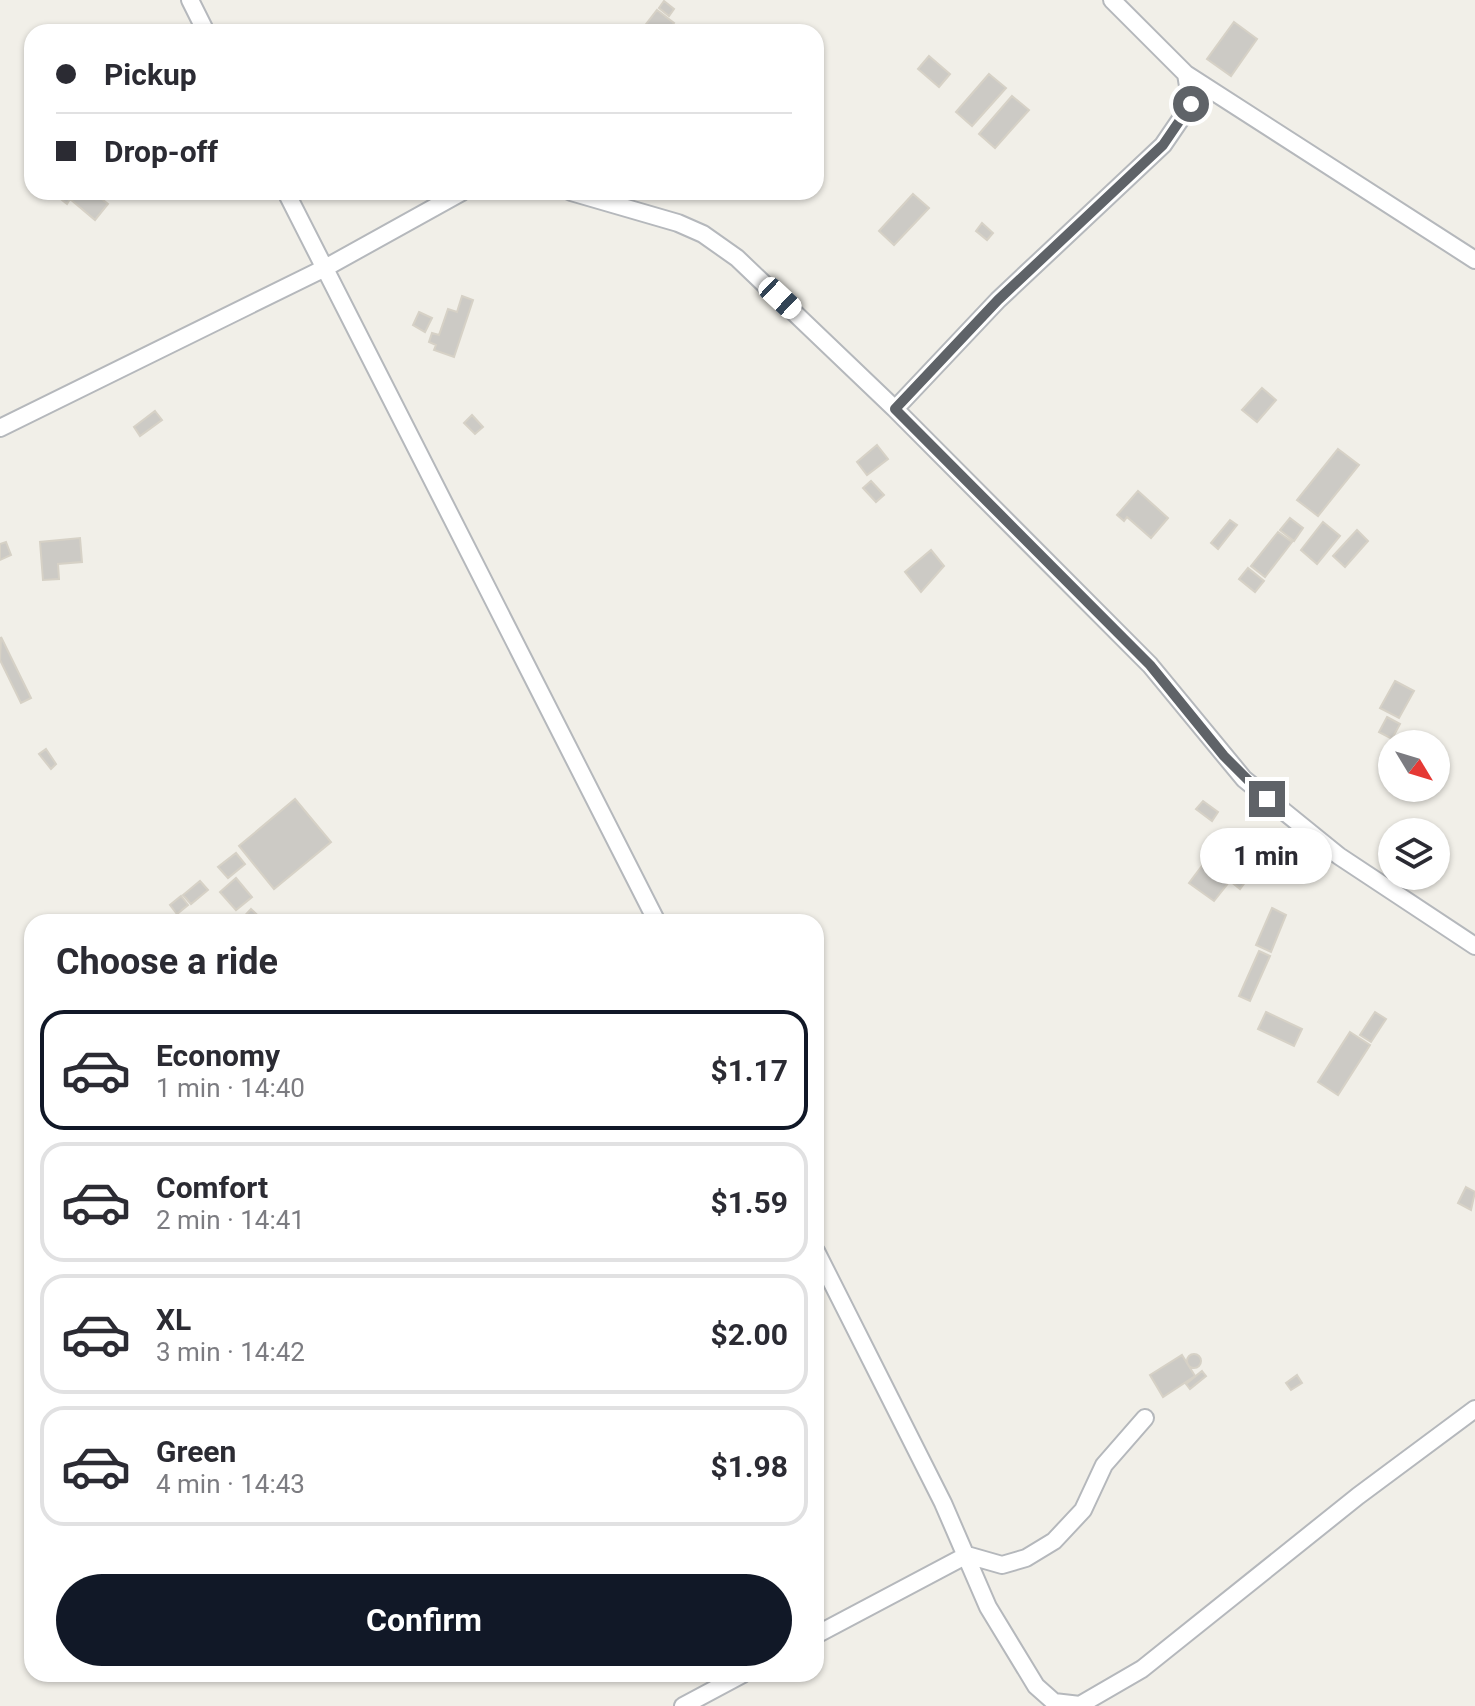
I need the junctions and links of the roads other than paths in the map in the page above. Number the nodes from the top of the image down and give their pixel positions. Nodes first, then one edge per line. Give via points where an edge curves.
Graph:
1 (190, 0) edge
2 (1112, 0) edge
3 (202, 24) edge
4 (1186, 74) junction
5 (290, 200) edge
6 (448, 200) edge
7 (599, 200) edge
8 (1475, 260) edge
9 (325, 268) junction
10 (895, 409) junction
11 (0, 428) edge
12 (653, 914) edge
13 (1475, 946) edge
14 (824, 1267) edge
15 (1475, 1409) edge
16 (1145, 1418) dead end
17 (967, 1555) junction
18 (824, 1631) edge
19 (728, 1682) edge
20 (683, 1706) edge

1 - 3 street
2 - 4 street
4 - 8 street
4 - 10 street via 1191,104 1163,145 998,300
5 - 9 street
6 - 9 street
7 - 10 street via 678,223 721,246
9 - 11 street
9 - 12 street
10 - 13 street via 1150,665 1244,779 1339,856
14 - 17 street
15 - 17 street via 1142,1669 1080,1705 1054,1702 1036,1686 988,1607
16 - 17 street via 1104,1465 1083,1510 1054,1541 1002,1565
17 - 18 street
19 - 20 street

